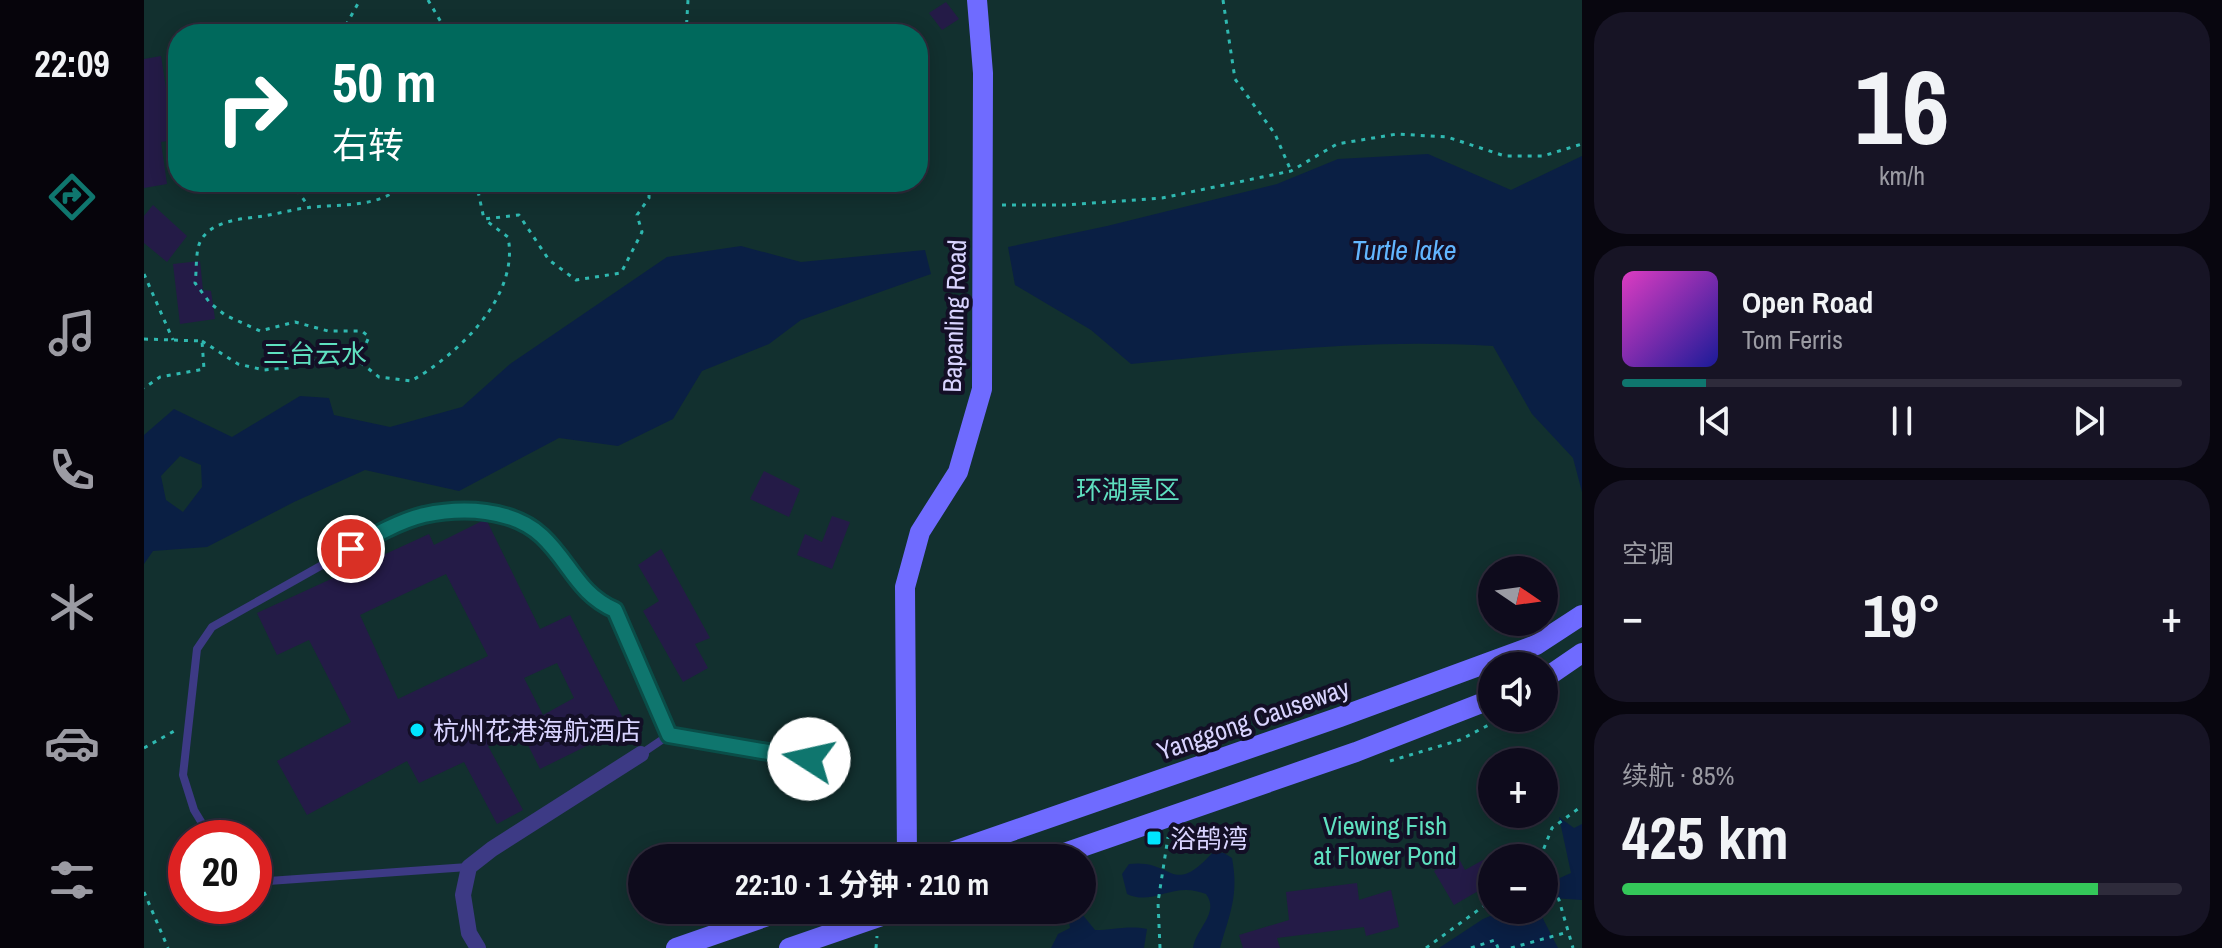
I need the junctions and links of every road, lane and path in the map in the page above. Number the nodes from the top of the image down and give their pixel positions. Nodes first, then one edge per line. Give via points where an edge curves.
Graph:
1 (360, 0) edge
2 (428, 0) edge
3 (688, 0) edge
4 (977, 0) edge
5 (1223, 0) edge
6 (347, 24) edge
7 (442, 24) edge
8 (687, 24) edge
9 (1582, 144) edge
10 (1291, 171) junction
11 (298, 192) edge
12 (390, 192) edge
13 (478, 192) edge
14 (649, 192) edge
15 (982, 201) junction
16 (309, 207) junction
17 (484, 219) junction
18 (144, 274) edge
19 (144, 339) edge
20 (174, 341) junction
21 (202, 341) junction
22 (358, 361) junction
23 (144, 388) edge
24 (1582, 615) edge
25 (1582, 653) edge
26 (1558, 669) edge
27 (1478, 704) edge
28 (189, 722) junction
29 (669, 735) junction
30 (144, 748) edge
31 (641, 754) joint
32 (809, 759) dead end
33 (1582, 806) edge
34 (200, 820) edge
35 (907, 844) edge
36 (974, 844) edge
37 (1090, 844) edge
38 (1546, 844) edge
39 (1164, 860) dead end
40 (469, 867) junction
41 (272, 881) edge
42 (144, 892) edge
43 (1558, 898) edge
44 (1478, 910) edge
45 (745, 924) edge
46 (858, 924) edge
47 (1568, 932) junction
48 (168, 948) edge
49 (478, 948) edge
50 (676, 948) edge
51 (789, 948) edge
52 (1160, 948) edge
53 (1426, 948) edge
54 (1471, 948) edge
55 (1498, 948) edge
56 (1511, 948) edge
57 (1573, 948) edge

1 - 6 path
2 - 7 path
3 - 8 path
4 - 15 main road, Bapanling Road via 983,73
5 - 10 path via 1235,79 1275,134
9 - 10 path via 1543,156 1505,156 1447,137 1397,134 1337,144
10 - 15 path via 1162,198 1066,205
11 - 16 path
12 - 16 path via 360,204
13 - 17 path
14 - 17 path via 637,215 642,232 621,273 576,280 549,260 519,215
15 - 35 main road, Bapanling Road via 982,389 958,472 920,532 905,587
16 - 22 path via 240,218 214,228 200,241 195,283 225,315 260,331 295,322 328,331 362,331 369,337
17 - 22 path via 508,237 510,250 503,282 473,333 411,381 379,377
18 - 20 path
19 - 20 path
20 - 21 path
21 - 22 path via 238,364 264,370 339,355
21 - 23 path via 204,369 160,377
24 - 36 main road, Yanggong Causeway via 1536,645
25 - 26 main road
27 - 37 main road
28 - 29 lane via 197,649 212,627 379,533 423,515 480,510 513,518 541,535 596,601 615,610
28 - 30 path
28 - 34 lane via 183,775
29 - 31 lane
29 - 32 lane
31 - 40 street
33 - 38 path via 1552,828
39 - 52 path via 1158,902
40 - 41 lane
40 - 49 street via 463,895 469,933
42 - 48 path
43 - 47 path
44 - 53 path
45 - 50 main road
46 - 51 main road
47 - 56 path
47 - 57 path
54 - 55 path via 1495,940

